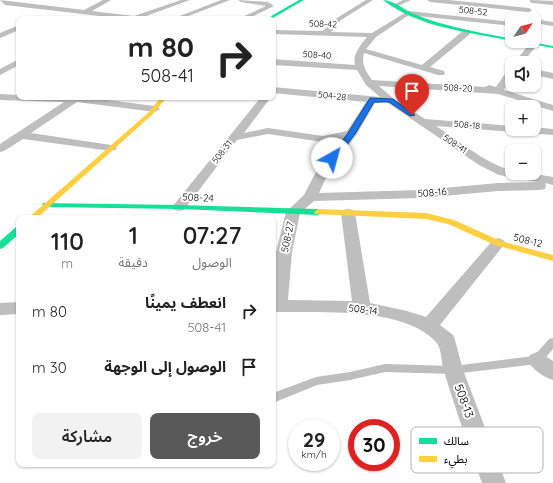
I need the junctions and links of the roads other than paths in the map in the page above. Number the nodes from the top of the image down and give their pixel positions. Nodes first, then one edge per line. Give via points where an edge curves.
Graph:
1 (2, 0) edge
2 (99, 0) edge
3 (108, 0) edge
4 (187, 0) edge
5 (227, 0) edge
6 (241, 0) edge
7 (302, 0) edge
8 (370, 0) edge
9 (386, 0) edge
10 (408, 0) edge
11 (430, 0) edge
12 (532, 0) edge
13 (553, 3) edge
14 (156, 4) dead end
15 (396, 5) junction
16 (529, 10) joint
17 (85, 12) junction
18 (408, 13) junction
19 (117, 16) edge
20 (136, 16) edge
21 (139, 16) edge
22 (183, 16) edge
23 (248, 16) edge
24 (273, 16) edge
25 (541, 22) edge
26 (505, 23) edge
27 (553, 24) edge
28 (6, 25) dead end
29 (16, 26) edge
30 (16, 28) edge
31 (276, 32) edge
32 (467, 32) junction
33 (324, 34) junction
34 (373, 35) junction
35 (0, 36) edge
36 (505, 39) edge
37 (541, 45) edge
38 (553, 47) edge
39 (531, 48) edge
40 (361, 50) junction
41 (524, 56) edge
42 (276, 62) edge
43 (16, 64) edge
44 (360, 68) junction
45 (424, 68) junction
46 (0, 72) edge
47 (441, 73) dead end
48 (541, 73) edge
49 (553, 76) edge
50 (505, 80) edge
51 (469, 82) dead end
52 (369, 83) junction
53 (276, 90) edge
54 (498, 91) junction
55 (0, 97) edge
56 (16, 97) edge
57 (72, 100) edge
58 (90, 100) edge
59 (162, 100) edge
60 (264, 100) edge
61 (372, 100) junction
62 (391, 101) junction
63 (553, 108) edge
64 (155, 109) junction
65 (423, 122) junction
66 (505, 128) edge
67 (541, 131) edge
68 (553, 132) edge
69 (351, 134) junction
70 (18, 137) junction
71 (0, 138) edge
72 (233, 138) junction
73 (111, 148) junction
74 (0, 149) edge
75 (553, 181) edge
76 (553, 186) edge
77 (310, 198) junction
78 (46, 205) junction
79 (179, 207) junction
80 (293, 212) junction
81 (348, 213) junction
82 (35, 215) edge
83 (253, 215) edge
84 (16, 232) edge
85 (498, 244) junction
86 (0, 246) edge
87 (553, 258) edge
88 (276, 306) edge
89 (362, 307) junction
90 (16, 308) edge
91 (0, 309) edge
92 (429, 326) junction
93 (446, 340) joint
94 (553, 342) edge
95 (537, 360) junction
96 (453, 370) junction
97 (553, 372) edge
98 (276, 397) edge
99 (474, 427) edge
100 (490, 473) edge
101 (494, 483) edge

1 - 17 street via 5,4
2 - 3 street
3 - 17 street
4 - 21 street
5 - 22 street
6 - 23 street via 271,6
7 - 24 street
8 - 33 street via 339,19
9 - 15 street
10 - 15 street
11 - 16 street
12 - 13 street
12 - 16 street
14 - 20 street
15 - 18 street
17 - 19 street
18 - 26 street, 508-52
18 - 32 street via 431,23
18 - 34 street
25 - 27 street
28 - 29 street
30 - 35 street
31 - 33 street, 508-42
32 - 36 street
32 - 45 street
33 - 34 street, 508-42
34 - 40 street
37 - 38 street
39 - 41 street
40 - 44 street via 358,61
40 - 45 street
42 - 44 street, 508-40
43 - 46 street
44 - 52 street, 508-41
45 - 47 street
48 - 49 street
50 - 54 street
51 - 54 street
52 - 54 street, 508-20
52 - 62 street, 508-41
53 - 61 street, 504-28
54 - 63 street
55 - 56 street
57 - 70 street
58 - 64 street
59 - 64 street
60 - 72 street, 508-31
61 - 62 street, 504-28
61 - 69 street, 508-27
62 - 65 street, 508-41
64 - 73 street
65 - 66 street, 508-18
65 - 75 street, 508-41 via 492,167 516,175
67 - 68 street, 508-18
69 - 72 street via 323,139 268,131
69 - 77 street, 508-27 via 323,170
70 - 71 street
70 - 73 street
70 - 74 street
72 - 79 street, 508-31
73 - 78 street
76 - 77 street, 508-16
77 - 80 street, 508-27
78 - 79 street, 508-24
78 - 82 street
79 - 83 street, 508-24
80 - 81 street, 508-24
80 - 83 street, 508-24
80 - 88 street, 508-27
81 - 85 street, 508-12 via 426,216 451,222
81 - 89 street
84 - 86 street
85 - 87 street, 508-12
85 - 92 street
88 - 89 street, 508-14
89 - 92 street, 508-14 via 407,317
90 - 91 street
92 - 93 street, 508-14
93 - 96 street, 508-13
94 - 95 lane
95 - 96 lane
95 - 97 street
96 - 98 lane via 385,368 316,381
96 - 99 street, 508-13
100 - 101 street, 508-13

